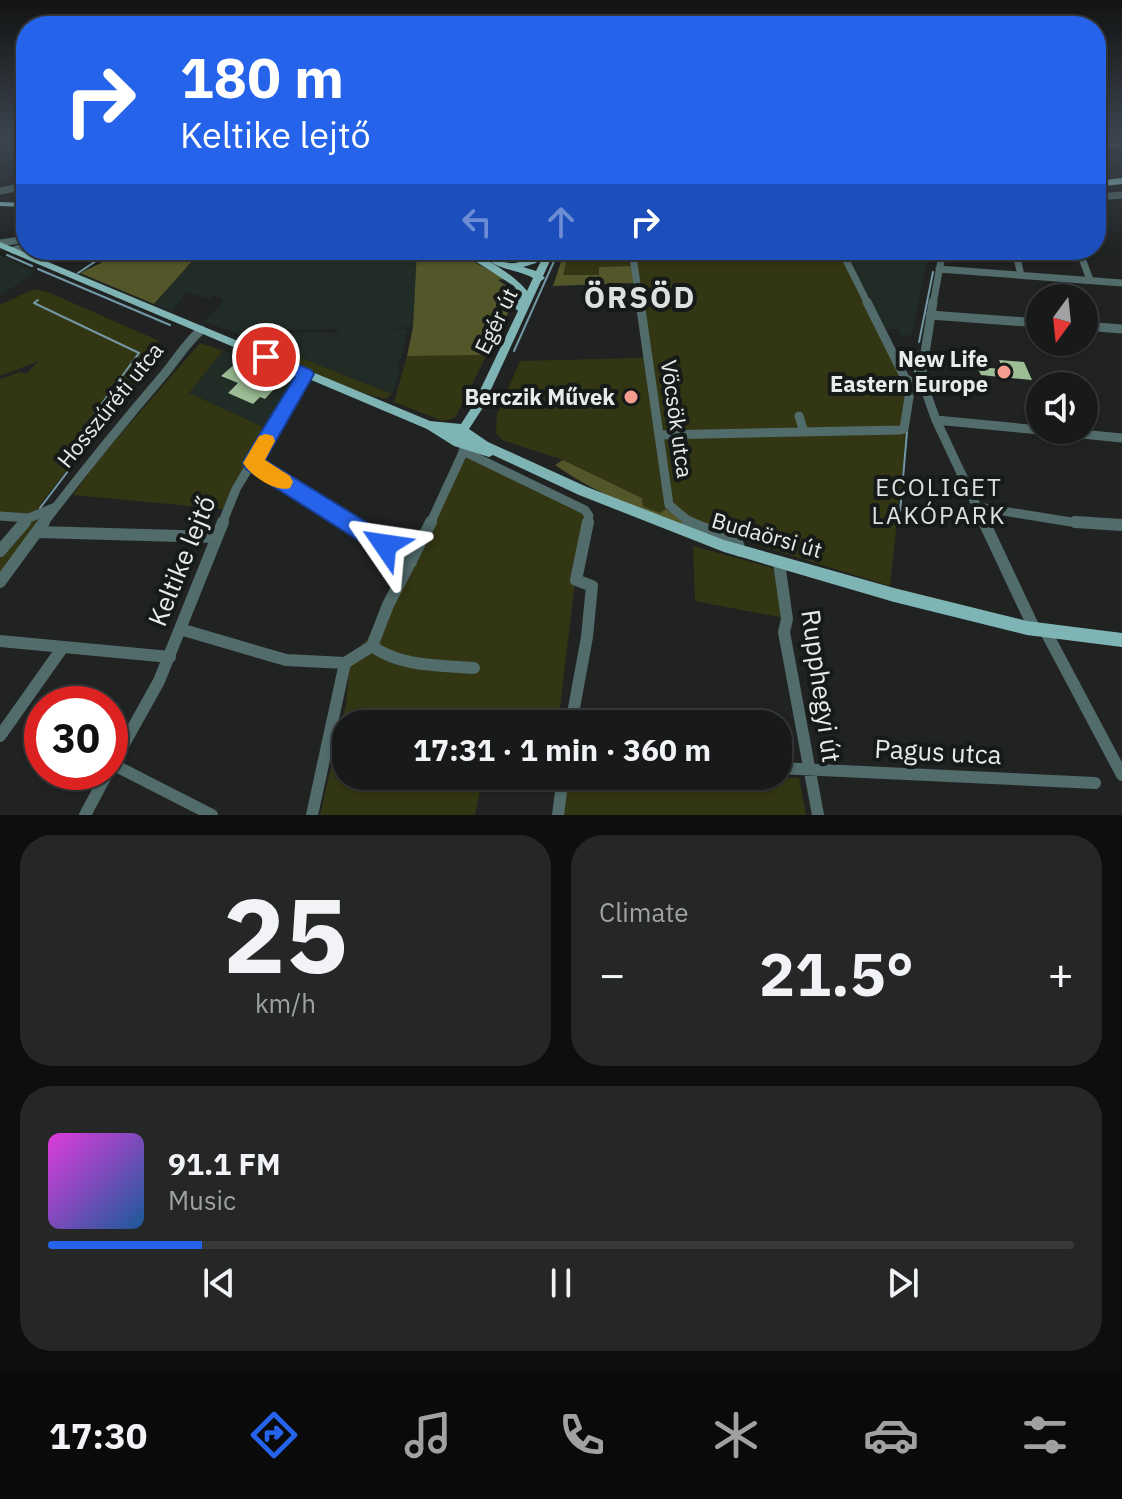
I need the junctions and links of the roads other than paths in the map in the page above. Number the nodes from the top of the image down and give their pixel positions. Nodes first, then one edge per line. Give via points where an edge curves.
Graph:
1 (45, 260) edge
2 (484, 260) edge
3 (491, 260) edge
4 (531, 260) edge
5 (547, 260) edge
6 (633, 260) edge
7 (846, 260) edge
8 (935, 260) edge
9 (1017, 260) edge
10 (1083, 260) edge
11 (939, 269) junction
12 (508, 271) junction
13 (1021, 275) junction
14 (540, 278) junction
15 (1090, 280) junction
16 (1122, 283) edge
17 (930, 315) junction
18 (520, 317) junction
19 (1026, 322) edge
20 (1098, 327) edge
21 (1122, 329) edge
22 (197, 333) junction
23 (305, 374) junction
24 (914, 385) junction
25 (476, 409) junction
26 (799, 416) dead end
27 (936, 420) junction
28 (429, 425) junction
29 (448, 427) junction
30 (1026, 429) edge
31 (804, 432) junction
32 (659, 435) junction
33 (1098, 436) edge
34 (1122, 438) edge
35 (464, 439) junction
36 (505, 455) junction
37 (253, 463) junction
38 (978, 507) junction
39 (53, 508) junction
40 (0, 516) edge
41 (29, 518) junction
42 (1122, 525) edge
43 (38, 532) junction
44 (215, 537) junction
45 (0, 551) edge
46 (740, 551) junction
47 (411, 562) junction
48 (779, 563) junction
49 (0, 582) edge
50 (180, 629) junction
51 (1036, 630) junction
52 (1122, 640) edge
53 (0, 641) edge
54 (63, 647) junction
55 (376, 650) junction
56 (170, 657) junction
57 (345, 663) junction
58 (474, 668) dead end
59 (573, 710) edge
60 (128, 735) edge
61 (0, 736) edge
62 (792, 769) edge
63 (809, 770) junction
64 (1122, 775) edge
65 (128, 776) edge
66 (1095, 783) dead end
67 (98, 790) edge
68 (561, 790) edge
69 (85, 815) edge
70 (212, 815) edge
71 (312, 815) edge
72 (558, 815) edge
73 (818, 815) edge

1 - 22 main road, Budaörsi út
2 - 12 main road
3 - 12 main road
4 - 12 main road
5 - 14 main road, Egér út
6 - 32 street, Vöcsök utca
7 - 24 street
8 - 11 street
9 - 13 street
10 - 15 street
11 - 13 street
11 - 17 street
12 - 14 main road via 532,281
12 - 18 main road via 523,292
13 - 15 street
14 - 18 main road, Egér út
15 - 16 street
17 - 19 street
17 - 24 street via 922,368
18 - 25 main road, Egér út
20 - 21 street
22 - 23 main road, Budaörsi út
22 - 39 street, Hosszúréti utca
23 - 28 main road, Budaörsi út
23 - 37 street, Keltike lejtő
24 - 27 street
24 - 31 street via 904,429
25 - 29 main road
25 - 35 main road, Egér út
25 - 36 main road via 476,433
26 - 31 street
27 - 30 street
27 - 38 street
28 - 29 main road, Budaörsi út
28 - 35 main road, Budaörsi út
29 - 35 main road, Budaörsi út
31 - 32 street
32 - 46 street, Vöcsök utca via 671,510 737,542
33 - 34 street
35 - 36 main road, Budaörsi út
35 - 47 street
35 - 59 street via 589,516 576,580 592,586
36 - 46 main road, Budaörsi út via 666,526
37 - 44 street, Keltike lejtő
37 - 47 street
38 - 42 street
38 - 51 street
39 - 41 street, Hosszúréti utca
39 - 43 street, Hosszúréti utca
40 - 41 street
41 - 45 street, Hosszúréti utca
43 - 44 street
43 - 49 street, Hosszúréti utca
44 - 50 street, Keltike lejtő
46 - 48 main road, Budaörsi út
47 - 55 street via 388,605
48 - 51 main road, Budaörsi út
48 - 63 street, Rupphegyi út via 784,632
50 - 56 street, Keltike lejtő
50 - 57 street via 278,659
51 - 52 main road, Budaörsi út
51 - 64 street
53 - 54 street
54 - 56 street
54 - 61 street
55 - 57 street
55 - 58 street via 411,661
56 - 60 street, Keltike lejtő
57 - 71 street
62 - 63 street, Pagus utca
63 - 66 street, Pagus utca
63 - 73 street, Rupphegyi út
65 - 70 street
67 - 69 street, Keltike lejtő
68 - 72 street

